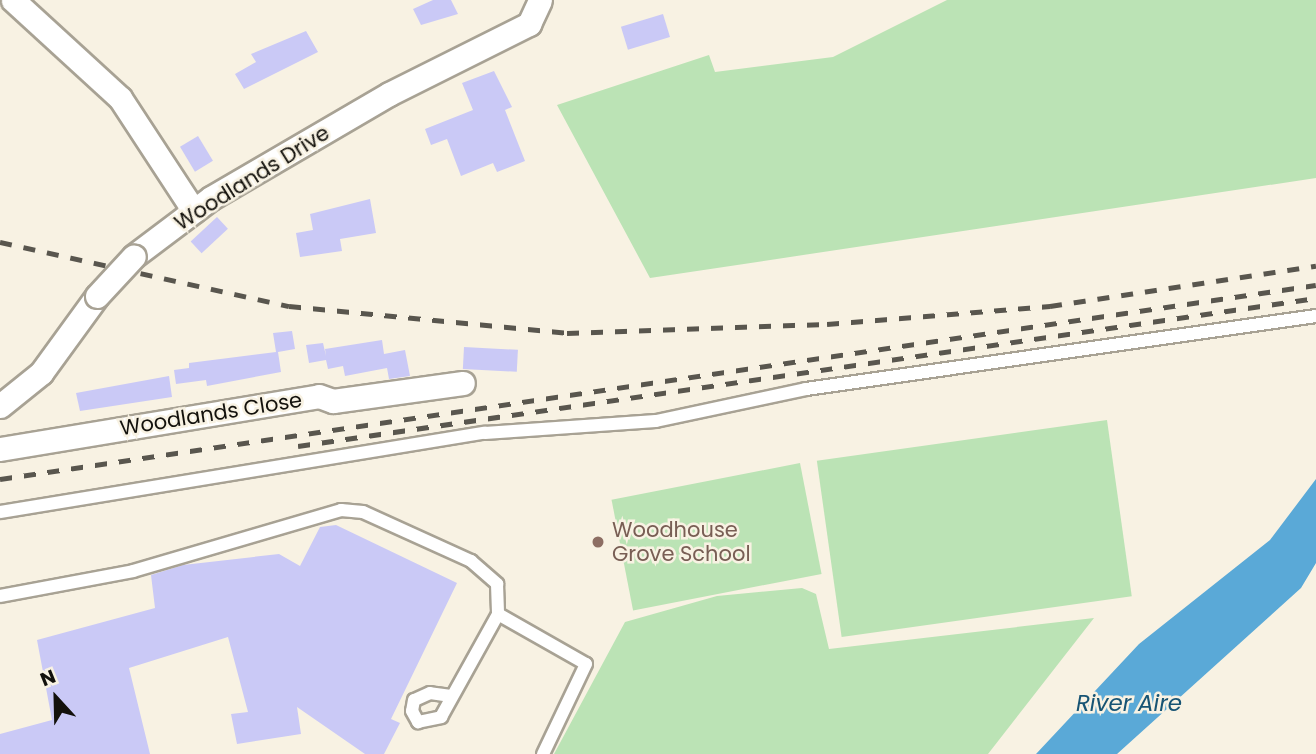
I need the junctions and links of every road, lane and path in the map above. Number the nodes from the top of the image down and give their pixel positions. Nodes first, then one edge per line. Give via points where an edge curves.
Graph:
1 (13, 0) edge
2 (540, 0) edge
3 (194, 211) junction
4 (1316, 316) edge
5 (463, 383) dead end
6 (0, 406) edge
7 (0, 449) edge
8 (0, 512) edge
9 (0, 596) edge
10 (498, 614) junction
11 (452, 696) dead end
12 (543, 754) edge

1 - 3 street via 120,98
2 - 3 street, Woodlands Drive via 529,24 389,94
3 - 6 street, Woodlands Drive, bridge via 134,256 97,296 41,373
4 - 8 lane via 806,389 656,421 485,433
5 - 7 street, Woodlands Close via 333,401 318,396
9 - 10 lane via 133,571 341,510 363,512 471,561 497,584
10 - 11 lane
10 - 12 lane via 586,664

